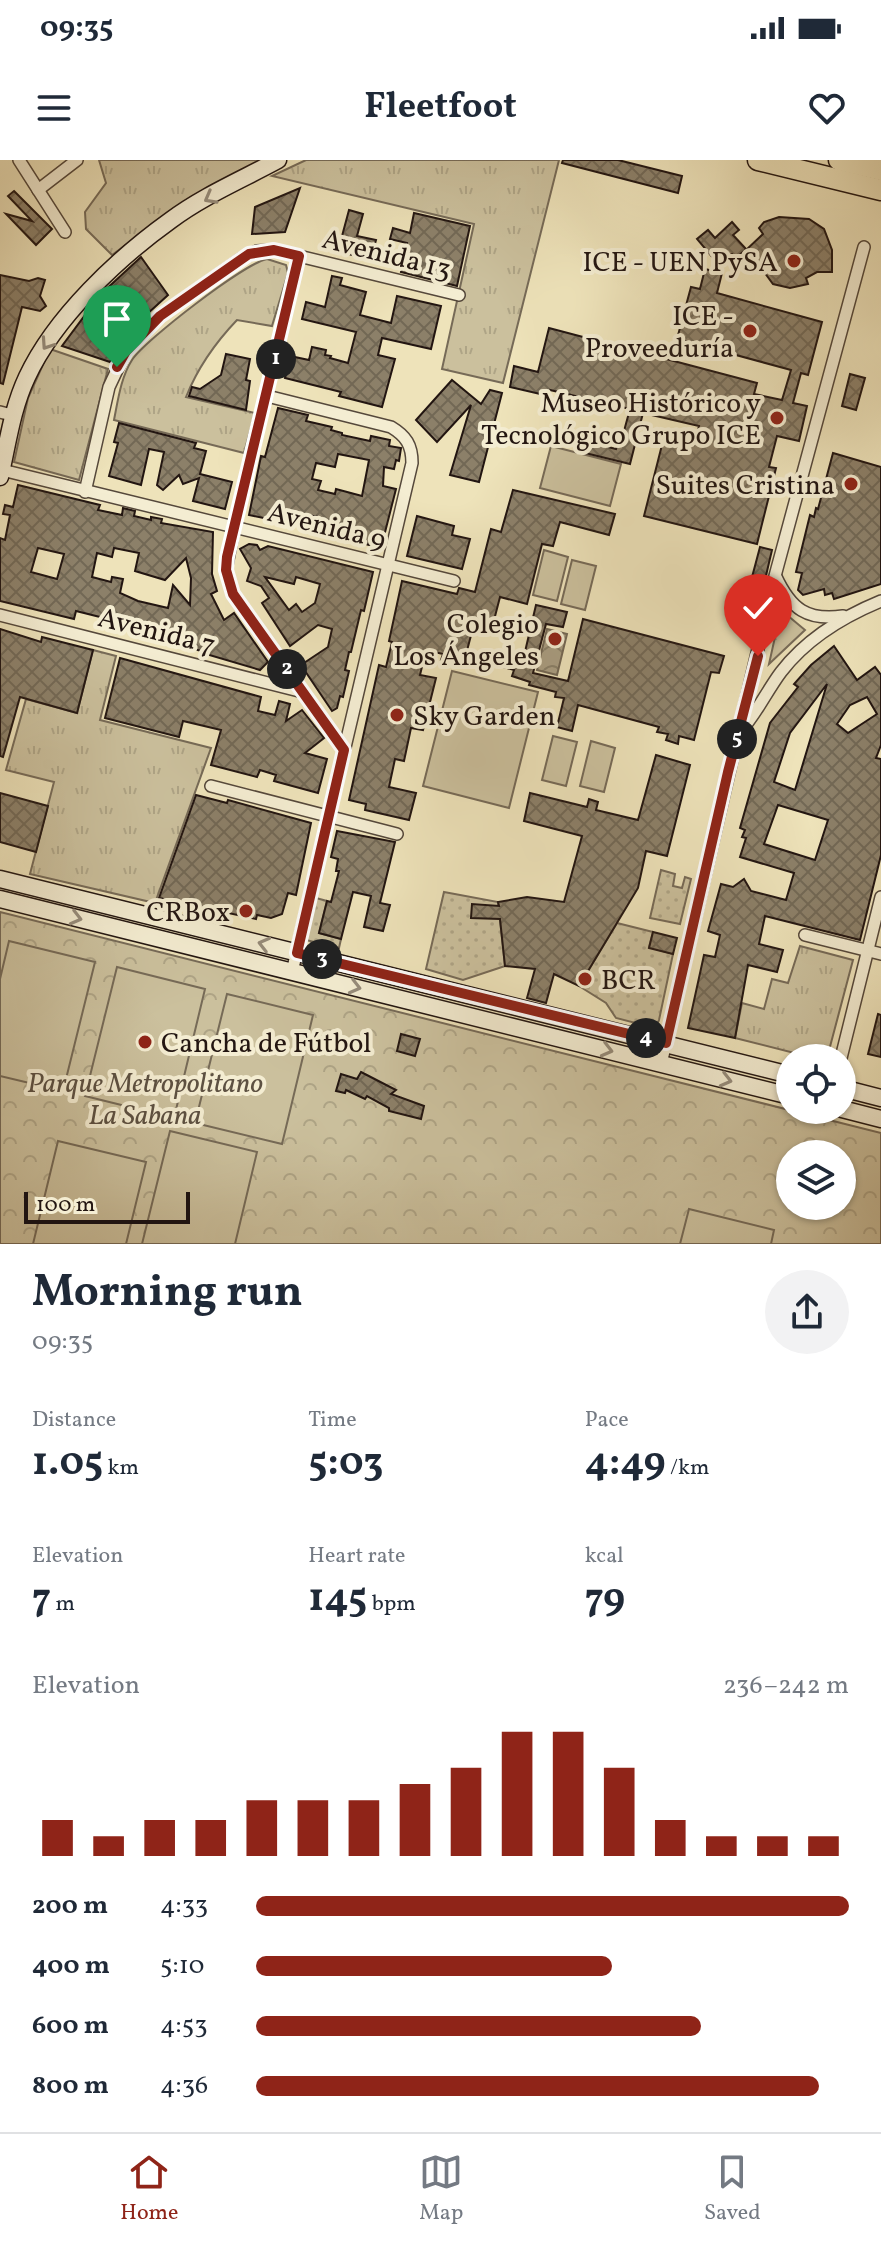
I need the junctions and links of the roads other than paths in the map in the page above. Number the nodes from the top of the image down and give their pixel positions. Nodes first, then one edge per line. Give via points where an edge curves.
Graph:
1 (19, 160) edge
2 (77, 160) edge
3 (278, 160) edge
4 (758, 160) edge
5 (839, 160) edge
6 (881, 170) edge
7 (38, 190) junction
8 (881, 190) edge
9 (65, 232) dead end
10 (864, 247) dead end
11 (299, 256) junction
12 (459, 295) dead end
13 (267, 396) junction
14 (6, 414) edge
15 (1, 473) edge
16 (85, 492) junction
17 (234, 528) junction
18 (388, 565) junction
19 (775, 576) junction
20 (454, 581) dead end
21 (881, 601) edge
22 (0, 615) edge
23 (848, 616) junction
24 (303, 692) junction
25 (738, 734) junction
26 (344, 750) junction
27 (211, 786) dead end
28 (329, 816) junction
29 (397, 834) dead end
30 (0, 879) edge
31 (881, 897) edge
32 (0, 899) edge
33 (805, 935) dead end
34 (297, 953) junction
35 (875, 953) edge
36 (292, 972) junction
37 (666, 1043) junction
38 (846, 1044) edge
39 (661, 1064) junction
40 (776, 1071) edge
41 (856, 1092) edge
42 (776, 1093) edge
43 (881, 1098) edge
44 (856, 1113) edge
45 (881, 1119) edge

1 - 7 street
2 - 7 street
3 -> 14 main road via 173,218 132,251 45,345
4 - 8 highway
5 - 6 highway
7 - 9 street
10 - 19 street
11 - 12 street, Avenida 13
11 - 13 street
11 - 16 street, Avenida 13 via 274,250 242,258 160,316 126,351 109,387
13 - 17 street
13 - 18 street via 391,427 409,443 412,463
14 - 15 main road
15 - 16 street, Avenida 9
16 - 17 street, Avenida 9
17 - 18 street, Avenida 9
17 - 24 street via 226,570 233,594
18 - 20 street, Avenida 9
18 - 26 street
19 - 23 street via 785,597 807,614
19 - 25 street
21 - 23 street
22 - 24 street, Avenida 7
23 - 25 street via 798,652
24 - 26 street
25 - 37 street
26 - 28 street
27 - 28 street
28 - 29 street
28 - 34 street
34 -> 30 main road
31 - 35 street
32 -> 36 main road
33 - 35 street
34 - 36 street
34 - 37 main road
35 - 38 street
36 -> 39 main road
37 - 39 street
37 - 40 main road
39 -> 42 main road
41 - 43 main road
44 - 45 main road

